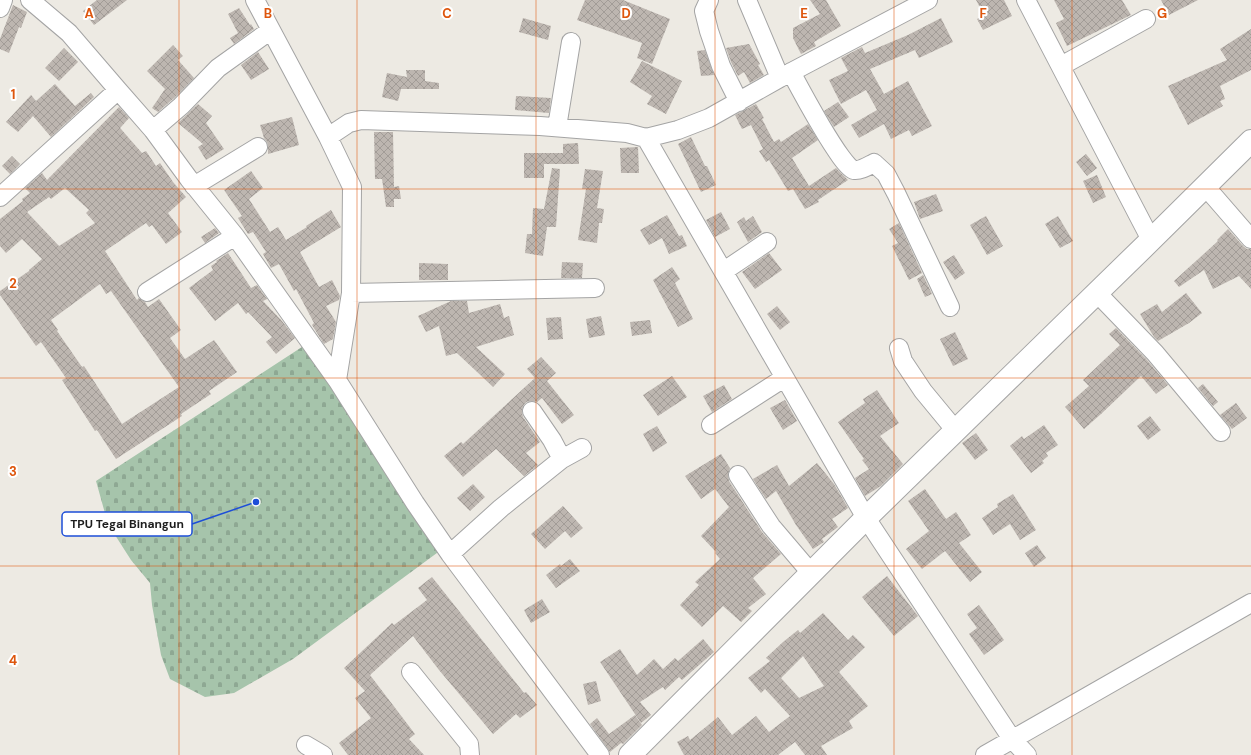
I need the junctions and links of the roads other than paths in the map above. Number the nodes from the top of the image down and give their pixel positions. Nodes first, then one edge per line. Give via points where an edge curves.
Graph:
1 (3, 0) edge
2 (30, 0) edge
3 (254, 0) edge
4 (709, 0) edge
5 (747, 0) edge
6 (928, 0) edge
7 (1026, 0) edge
8 (903, 6) edge
9 (0, 8) edge
10 (1146, 19) dead end
11 (271, 30) junction
12 (570, 42) dead end
13 (1061, 66) junction
14 (786, 75) junction
15 (118, 90) junction
16 (739, 102) junction
17 (557, 127) junction
18 (153, 130) junction
19 (328, 137) junction
20 (646, 138) junction
21 (1251, 141) edge
22 (258, 147) dead end
23 (194, 186) junction
24 (1205, 186) junction
25 (0, 197) edge
26 (235, 236) junction
27 (1251, 239) edge
28 (1152, 240) junction
29 (767, 242) dead end
30 (724, 271) junction
31 (595, 288) dead end
32 (147, 292) dead end
33 (1097, 293) junction
34 (351, 294) junction
35 (950, 307) dead end
36 (899, 348) dead end
37 (784, 378) junction
38 (337, 380) junction
39 (532, 411) dead end
40 (711, 425) dead end
41 (956, 431) junction
42 (1221, 432) dead end
43 (582, 448) dead end
44 (562, 459) junction
45 (738, 475) dead end
46 (866, 518) junction
47 (450, 554) junction
48 (811, 573) junction
49 (1251, 603) edge
50 (411, 672) dead end
51 (1012, 739) junction
52 (306, 744) dead end
53 (323, 755) edge
54 (470, 755) edge
55 (600, 755) edge
56 (630, 755) edge
57 (985, 755) edge
58 (1026, 755) edge

1 - 9 street
2 - 15 street via 69,33
3 - 11 street
4 - 16 street via 704,11 709,31 721,66
5 - 14 street
6 - 8 street
7 - 13 street
8 - 14 street
10 - 13 street
11 - 18 street via 218,68
11 - 19 street
12 - 17 street
13 - 28 street
14 - 16 street
14 - 35 street via 848,167 854,170 874,163 886,174
15 - 18 street
15 - 25 street
16 - 20 street via 709,118 678,130
17 - 19 street via 361,120 349,123
17 - 20 street via 627,133
18 - 23 street
19 - 34 street via 352,187
20 - 30 street
21 - 24 street
22 - 23 street
23 - 26 street
24 - 27 street
24 - 28 street
26 - 32 street
26 - 38 street
28 - 33 street
29 - 30 street
30 - 37 street
31 - 34 street
33 - 41 street
33 - 42 street via 1155,353
34 - 38 street
36 - 41 street via 903,361 923,391
37 - 40 street
37 - 46 street
38 - 47 street
39 - 44 street
41 - 46 street
43 - 44 street
44 - 47 street via 501,508
45 - 48 street via 770,526
46 - 48 street
46 - 51 street
47 - 55 street
48 - 56 street
49 - 51 street
50 - 54 street via 469,744
51 - 57 street
51 - 58 street
52 - 53 street

